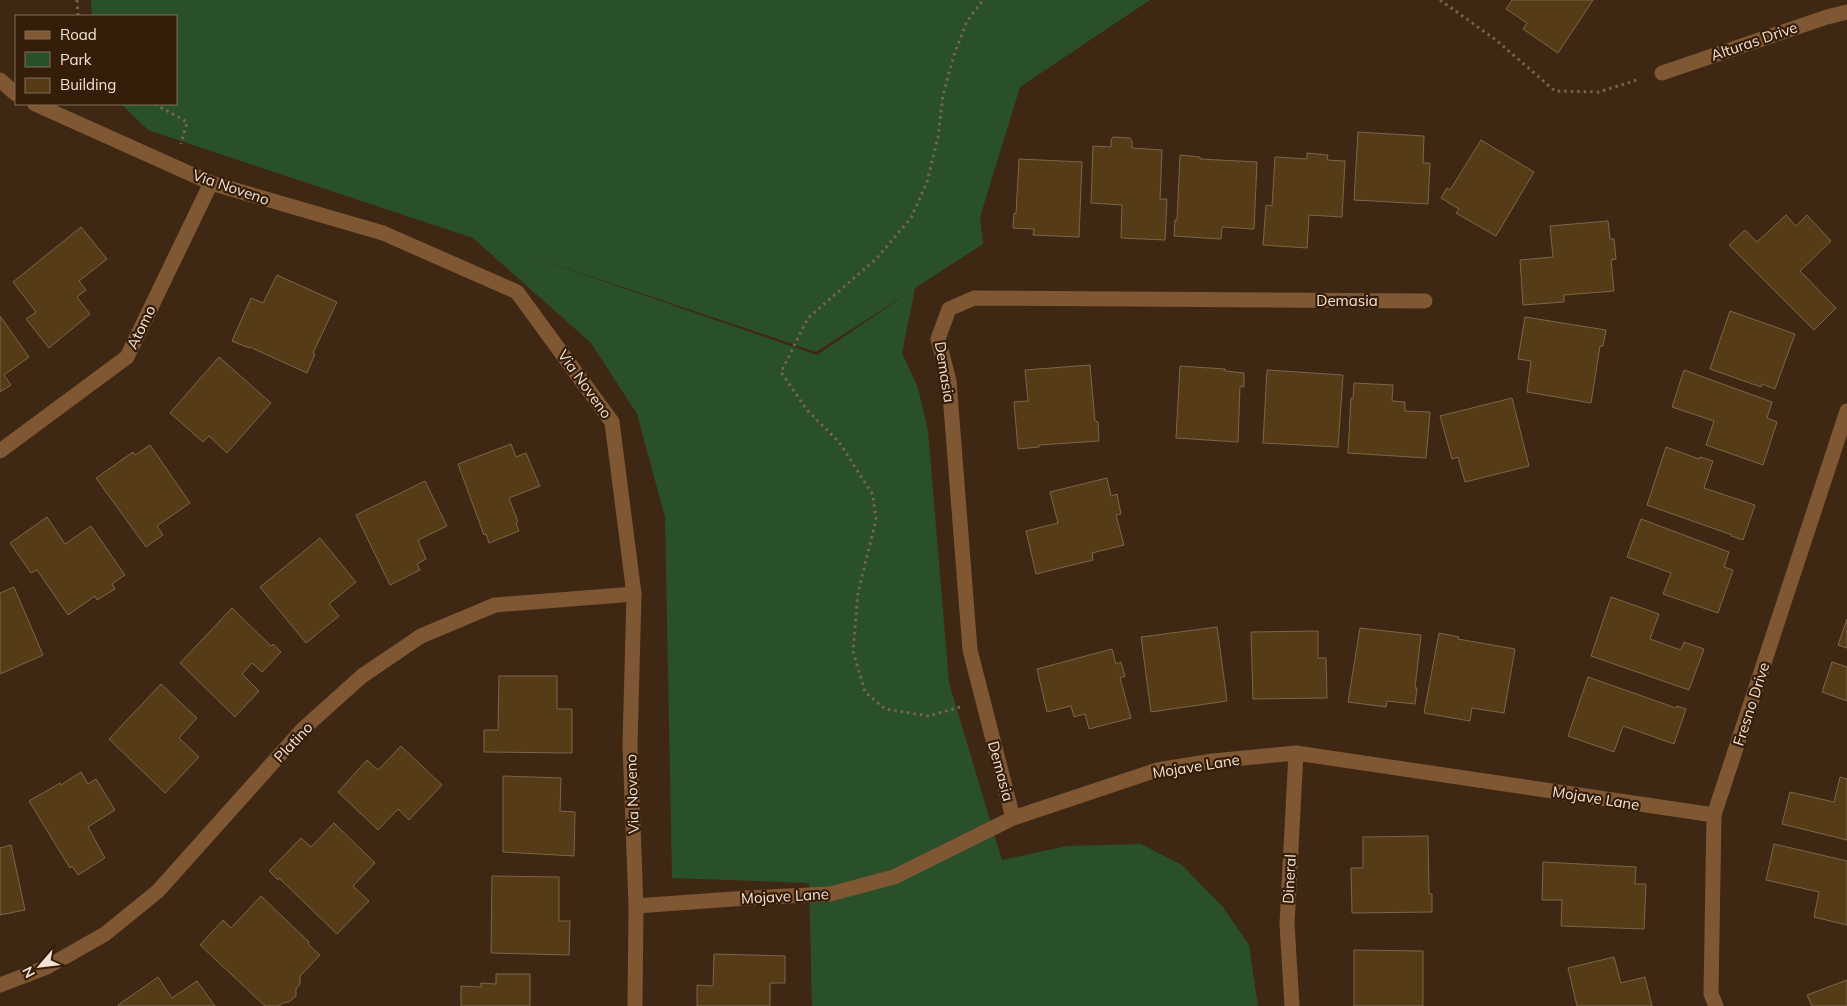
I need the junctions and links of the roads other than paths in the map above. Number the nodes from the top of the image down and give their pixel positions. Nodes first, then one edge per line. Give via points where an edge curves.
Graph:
1 (1847, 12) edge
2 (1662, 73) road end
3 (0, 80) edge
4 (15, 93) edge
5 (38, 105) edge
6 (210, 183) junction
7 (1425, 301) dead end
8 (1847, 411) edge
9 (0, 450) edge
10 (634, 594) junction
11 (1296, 753) junction
12 (1714, 815) junction
13 (1013, 818) junction
14 (636, 906) junction
15 (0, 986) edge
16 (635, 1006) edge
17 (1292, 1006) edge
18 (1716, 1006) edge

1 - 2 street, Alturas Drive
3 - 4 street
5 - 6 street, Via Noveno
6 - 9 street, Atomo via 127,357
6 - 10 street, Via Noveno via 383,233 517,292 612,422
7 - 13 street, Demasia via 974,298 949,309 938,339 949,380 970,650
8 - 12 street, Fresno Drive
10 - 14 street, Via Noveno via 630,745
10 - 15 street, Platino via 495,606 421,636 362,676 303,729 158,891 105,934 47,967
11 - 12 street, Mojave Lane
11 - 13 street, Mojave Lane via 1157,770
11 - 17 street, Dineral via 1287,924
12 - 18 street, Fresno Drive via 1711,994
13 - 14 street, Mojave Lane via 894,877 830,894
14 - 16 street, Via Noveno

